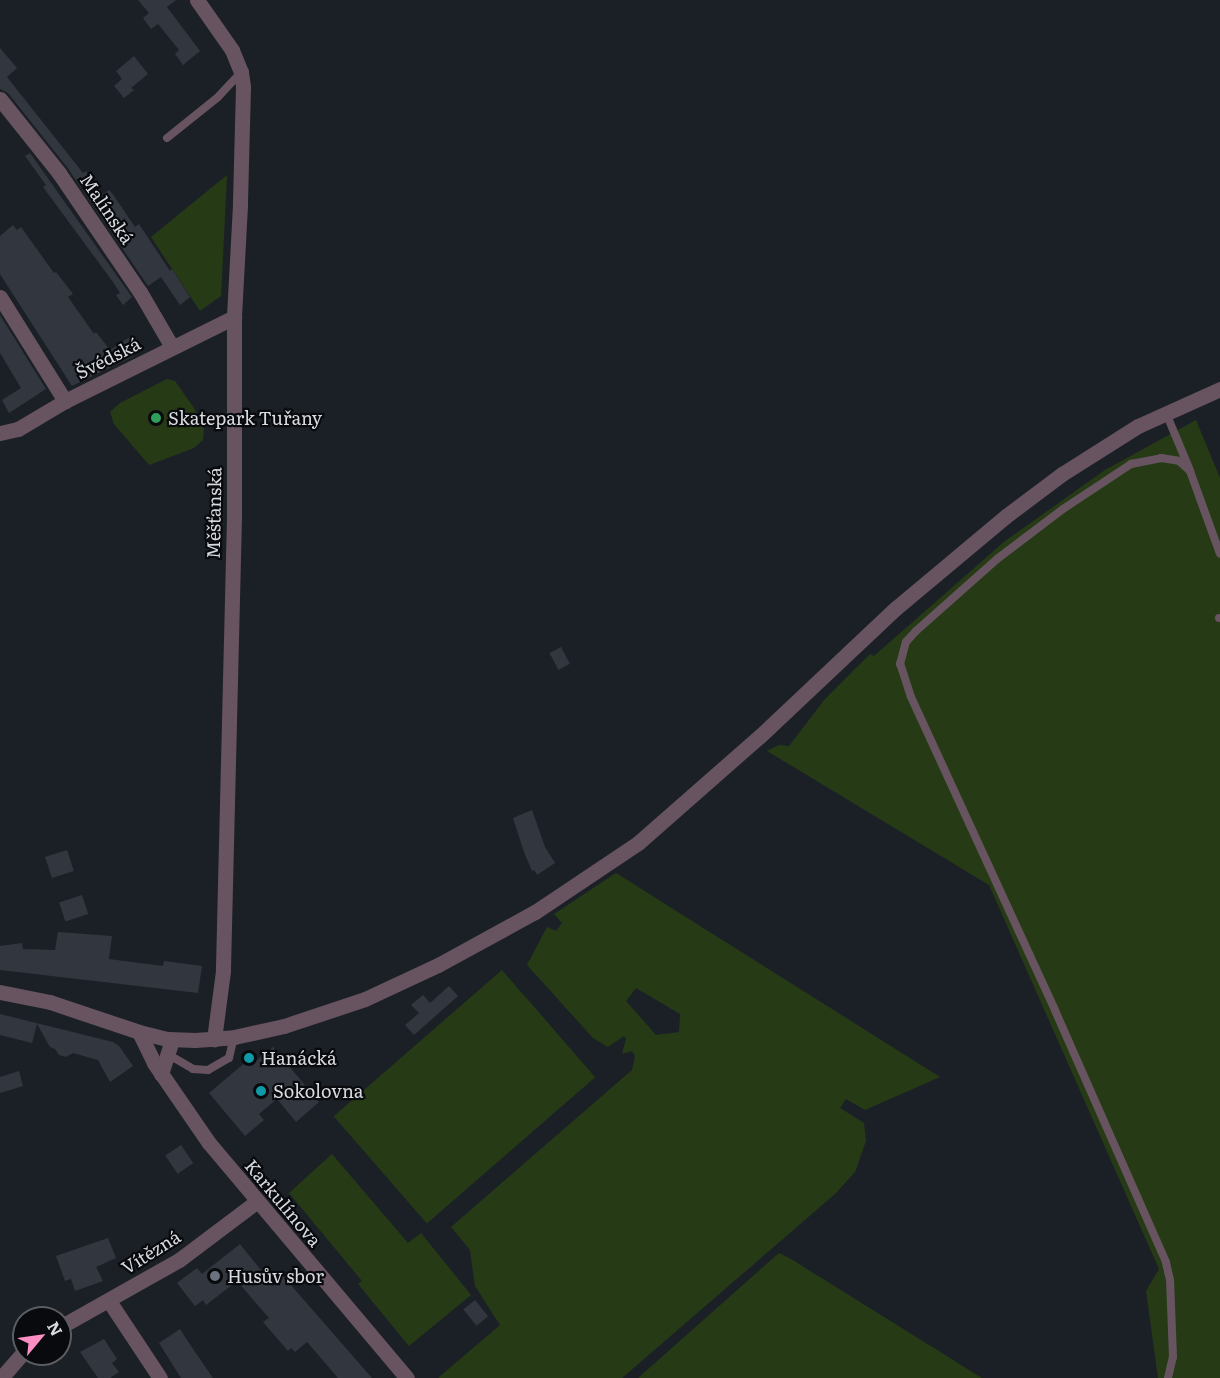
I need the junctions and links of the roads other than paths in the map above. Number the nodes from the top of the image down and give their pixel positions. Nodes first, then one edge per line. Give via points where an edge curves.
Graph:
1 (197, 0) edge
2 (241, 72) junction
3 (0, 99) edge
4 (167, 138) dead end
5 (0, 297) edge
6 (234, 317) junction
7 (172, 347) junction
8 (1220, 389) edge
9 (65, 401) junction
10 (1166, 412) junction
11 (0, 433) edge
12 (1190, 471) junction
13 (1220, 554) edge
14 (0, 992) edge
15 (140, 1032) junction
16 (234, 1037) junction
17 (214, 1039) junction
18 (172, 1040) junction
19 (169, 1055) junction
20 (161, 1074) junction
21 (256, 1202) junction
22 (109, 1300) junction
23 (72, 1320) edge
24 (12, 1366) edge
25 (1, 1378) edge
26 (160, 1378) edge
27 (407, 1378) edge
28 (1168, 1378) edge

1 - 2 street, Měšťanská via 224,36
2 - 4 lane via 218,97
2 - 6 street, Měšťanská
3 - 7 street, Malínská via 59,173 140,292
5 - 9 street
6 - 7 street, Švédská
6 - 17 street, Měšťanská via 234,505 223,971
7 - 9 street, Švédská
8 - 10 street
9 - 11 street, Švédská via 18,429
10 - 12 lane
10 - 16 street via 1112,440 1006,516 896,608 680,808 599,871 535,912 365,999
12 - 13 lane
12 - 28 lane via 1179,461 1161,458 1131,464 1115,473 997,559 916,631 906,642 900,664 910,697 986,857 1166,1262 1173,1357
14 - 15 street via 50,1002
15 - 18 street
15 - 20 street, Karkulínova
16 - 17 street
16 - 19 lane via 229,1059 208,1070 193,1069
17 - 18 street
18 - 19 street
19 - 20 street
20 - 21 street, Karkulínova
21 - 22 street, Vítězná via 179,1260
21 - 27 street, Karkulínova
22 - 23 street, Vítězná
22 - 26 street
24 - 25 street

